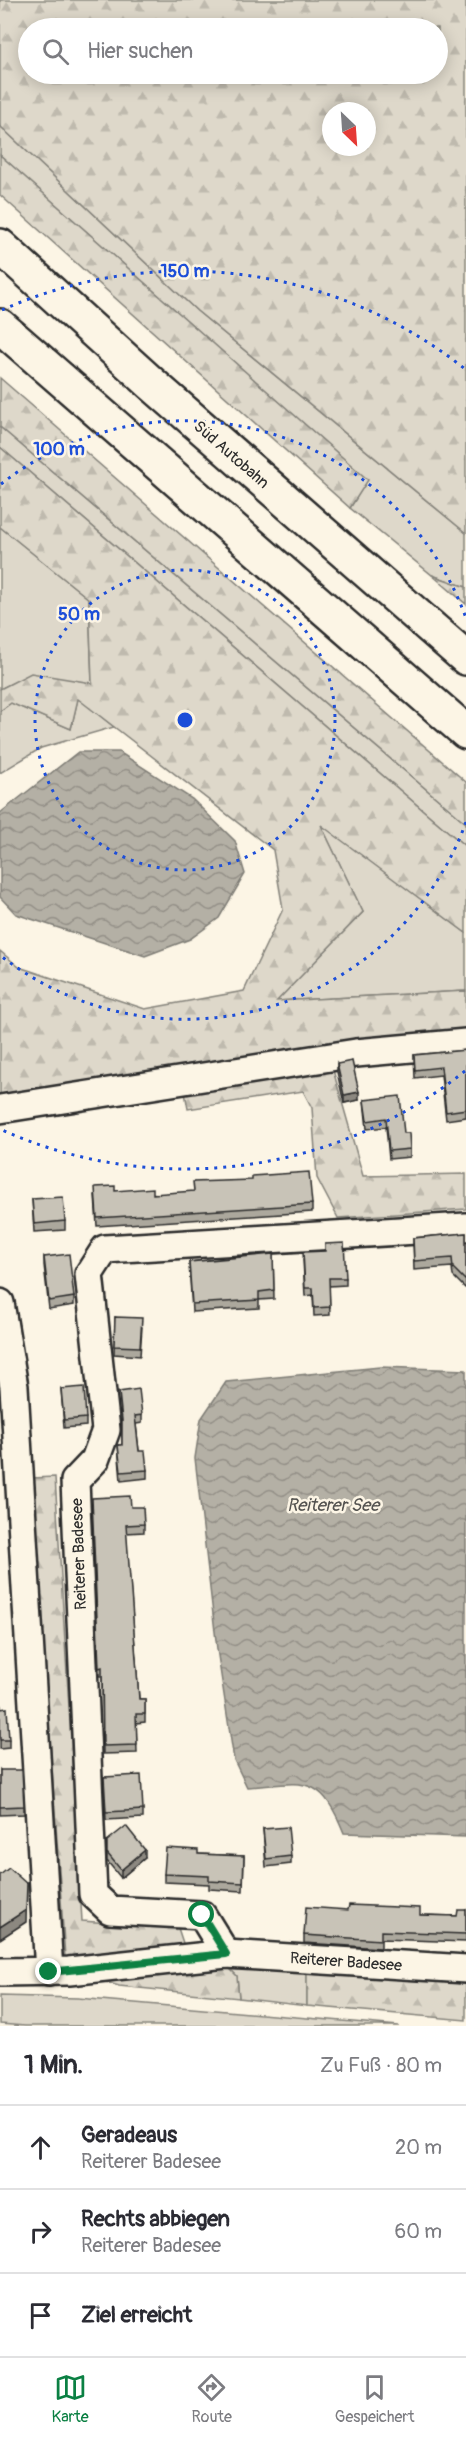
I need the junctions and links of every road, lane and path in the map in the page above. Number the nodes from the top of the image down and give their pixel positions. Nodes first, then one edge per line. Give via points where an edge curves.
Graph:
1 (0, 246) edge
2 (0, 326) edge
3 (466, 658) edge
4 (466, 732) edge
5 (466, 1043) edge
6 (0, 1109) edge
7 (466, 1227) edge
8 (0, 1303) edge
9 (226, 1954) junction
10 (466, 1969) edge
11 (0, 1972) edge
12 (49, 1972) junction

1 - 3 highway, Süd Autobahn
2 - 4 highway
5 - 6 street via 357,1053
7 - 9 street, Reiterer Badesee via 105,1249 89,1274 106,1430 96,1460 75,1481 93,1894 110,1910 202,1915
8 - 12 street via 14,1387
9 - 10 street, Reiterer Badesee
9 - 12 street, Reiterer Badesee
11 - 12 street, Reiterer Badesee

